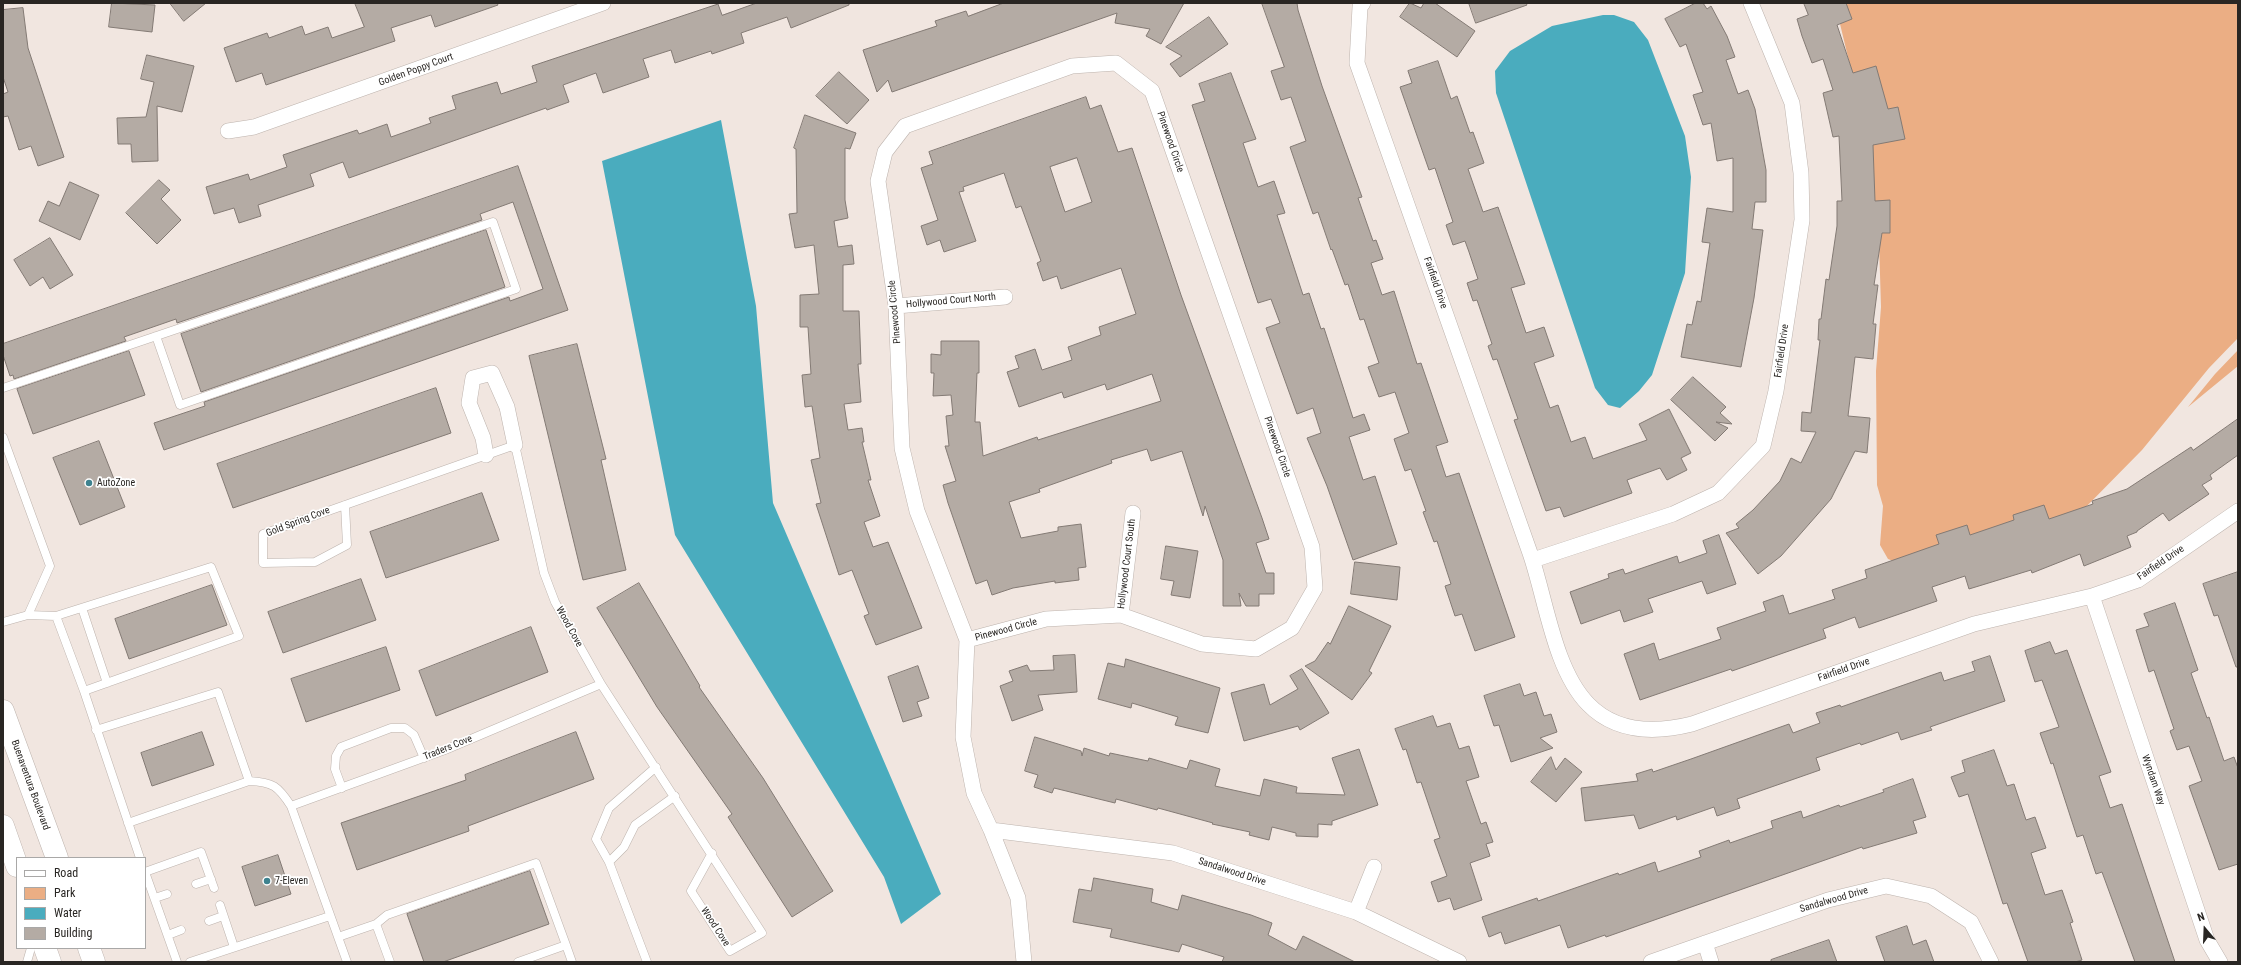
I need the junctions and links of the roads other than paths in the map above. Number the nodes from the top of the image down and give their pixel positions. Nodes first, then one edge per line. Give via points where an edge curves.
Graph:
1 (603, 3) edge
2 (1363, 3) edge
3 (1751, 3) edge
4 (228, 131) dead end
5 (1005, 297) dead end
6 (896, 306) junction
7 (156, 336) junction
8 (3, 388) edge
9 (3, 437) edge
10 (515, 445) junction
11 (486, 455) junction
12 (345, 505) junction
13 (2238, 511) edge
14 (1133, 513) dead end
15 (1533, 560) junction
16 (2092, 596) junction
17 (82, 608) junction
18 (28, 615) junction
19 (1121, 615) junction
20 (56, 616) junction
21 (3, 622) edge
22 (967, 640) junction
23 (107, 683) junction
24 (601, 684) junction
25 (84, 691) junction
26 (3, 711) edge
27 (96, 730) junction
28 (424, 758) junction
29 (656, 767) junction
30 (249, 781) junction
31 (342, 788) junction
32 (675, 796) junction
33 (291, 806) junction
34 (128, 823) junction
35 (3, 826) edge
36 (991, 830) junction
37 (712, 853) junction
38 (57, 857) edge
39 (140, 857) edge
40 (609, 862) junction
41 (16, 863) edge
42 (1374, 867) dead end
43 (146, 872) edge
44 (146, 875) edge
45 (211, 879) junction
46 (196, 884) dead end
47 (214, 888) dead end
48 (167, 894) dead end
49 (155, 898) junction
50 (220, 905) dead end
51 (1356, 912) junction
52 (223, 916) junction
53 (330, 916) junction
54 (209, 920) dead end
55 (376, 924) junction
56 (181, 930) dead end
57 (168, 935) junction
58 (338, 937) junction
59 (1704, 943) junction
60 (566, 945) junction
61 (234, 948) junction
62 (31, 949) edge
63 (45, 949) edge
64 (89, 949) edge
65 (27, 962) edge
66 (50, 962) edge
67 (94, 962) edge
68 (177, 962) edge
69 (190, 962) edge
70 (347, 962) edge
71 (390, 962) edge
72 (518, 962) edge
73 (572, 962) edge
74 (647, 962) edge
75 (1024, 962) edge
76 (1458, 962) edge
77 (1651, 962) edge
78 (1711, 962) edge
79 (1991, 962) edge
80 (2220, 962) edge

1 - 4 street, Golden Poppy Court via 254,127
2 - 15 street, Fairfield Drive via 1360,7 1357,63
3 - 15 street, Fairfield Drive via 1792,103 1801,173 1802,220 1776,391 1763,446 1718,493 1673,514
5 - 6 street, Hollywood Court North
6 - 19 street, Pinewood Circle via 878,181 885,152 905,126 1072,66 1116,63 1152,91 1312,547 1316,588 1292,628 1256,649 1202,644
6 - 22 street, Pinewood Circle via 902,448 917,511
7 - 7 lane via 493,222 516,289 180,405
7 - 8 lane
9 - 18 lane via 50,566
10 - 11 lane, Gold Spring Cove
10 - 11 street, Wood Cove via 507,407 492,373 473,378 469,403 483,438
10 - 24 lane, Wood Cove via 544,573 554,602
11 - 12 lane, Gold Spring Cove
12 - 12 lane, Gold Spring Cove via 263,534 263,563 315,562 347,545
13 - 16 street, Fairfield Drive via 2138,580
14 - 19 street, Hollywood Court South
15 - 16 street, Fairfield Drive via 1561,659 1577,691 1599,714 1628,727 1646,730 1692,724 1974,624
16 - 80 street, Wyndam Way via 2207,940
17 - 20 lane
17 - 23 lane
17 - 23 lane via 211,567 239,636
18 - 20 lane
18 - 21 lane
19 - 22 street, Pinewood Circle via 1046,619
20 - 25 lane
22 - 36 street, Pinewood Circle via 963,736 974,793
23 - 25 lane
24 - 28 lane, Traders Cove
24 - 29 lane, Wood Cove
25 - 27 lane
26 - 38 main road, Buenaventura Boulevard
27 - 30 lane via 218,692
27 - 34 lane
28 - 31 lane, Traders Cove
28 - 31 lane via 414,735 404,728 384,731 341,747 336,756 335,769
29 - 32 lane, Wood Cove
29 - 40 lane via 609,808 596,839
30 - 33 lane via 267,782 281,790
30 - 34 lane
31 - 33 lane, Traders Cove
32 - 37 lane, Wood Cove
32 - 40 lane via 635,825 624,847
33 - 53 lane
34 - 39 lane
35 - 41 main road
36 - 51 street, Sandalwood Drive via 1173,853
36 - 75 street, Pinewood Circle via 1018,898
37 - 37 lane, Wood Cove via 691,891 730,951 762,933
40 - 74 lane
42 - 51 street
43 - 45 lane via 202,852
44 - 49 lane
45 - 46 lane
45 - 47 lane
48 - 49 lane
49 - 57 lane
50 - 52 lane
51 - 76 street, Sandalwood Drive
52 - 54 lane
52 - 61 lane
53 - 58 lane
53 - 61 lane
55 - 58 lane
55 - 60 lane via 387,915 536,863
55 - 71 lane
56 - 57 lane
57 - 68 lane
58 - 70 lane
59 - 77 street, Sandalwood Drive
59 - 78 street
59 - 79 street, Sandalwood Drive via 1828,900 1886,886 1931,896 1971,922
60 - 72 lane
60 - 73 lane
61 - 69 lane
62 - 65 lane
63 - 66 main road
64 - 67 main road

